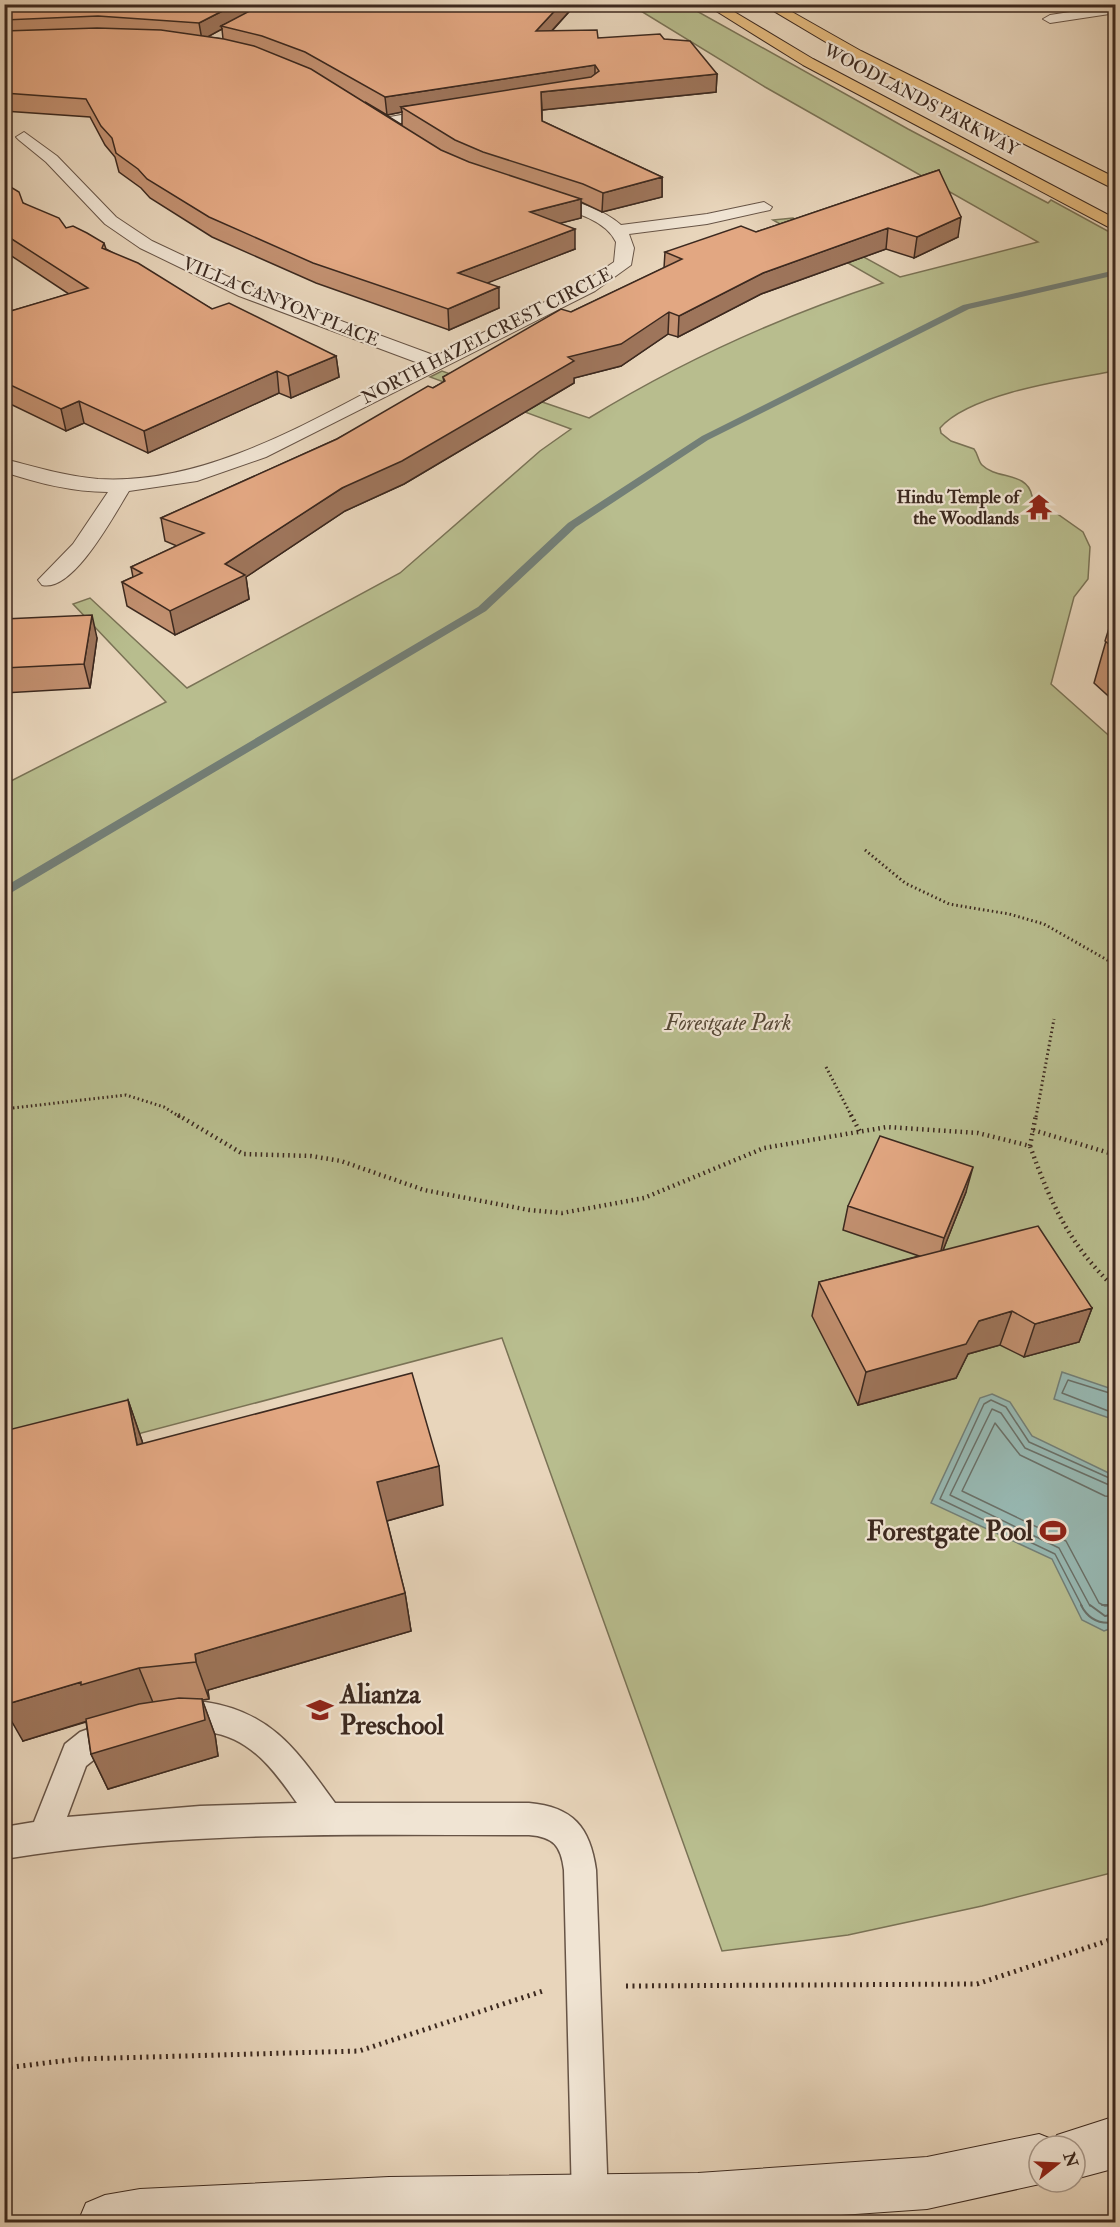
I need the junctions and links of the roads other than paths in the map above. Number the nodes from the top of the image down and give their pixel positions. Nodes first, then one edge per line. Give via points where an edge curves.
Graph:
1 (711, 4) edge
2 (768, 4) edge
3 (1116, 9) edge
4 (1050, 18) dead end
5 (464, 108) edge
6 (366, 111) edge
7 (384, 122) junction
8 (400, 134) edge
9 (24, 137) dead end
10 (1116, 185) edge
11 (522, 192) edge
12 (764, 207) dead end
13 (1116, 226) edge
14 (621, 230) junction
15 (436, 363) junction
16 (4, 465) edge
17 (122, 486) junction
18 (50, 580) dead end
19 (328, 1820) junction
20 (45, 1835) junction
21 (4, 1843) edge
22 (1116, 2142) edge
23 (1087, 2150) edge
24 (1027, 2162) edge
25 (590, 2200) junction
26 (105, 2223) edge

1 - 13 main road, WOODLANDS PARKWAY via 808,62
2 - 10 main road, WOODLANDS PARKWAY via 856,54
3 - 4 street
5 - 7 street
6 - 7 street
7 - 8 street
9 - 15 street, VILLA CANYON PLACE via 53,159 92,204 124,231 163,254 256,296
11 - 14 street via 598,217
12 - 14 street
14 - 15 street, NORTH HAZELCREST CIRCLE via 626,244 622,265 610,276
15 - 17 street, NORTH HAZELCREST CIRCLE via 236,463 180,480
16 - 17 street, NORTH HAZELCREST CIRCLE via 48,478
17 - 18 street via 92,535
19 - 20 lane via 166,1822
19 - 20 lane via 276,1749 248,1726 207,1716 145,1726 93,1741 77,1752
19 - 25 lane via 543,1819 553,1821 573,1840 580,1870
20 - 21 lane
22 - 23 street
24 - 25 street via 927,2183 698,2199
25 - 26 street via 389,2203 140,2216

